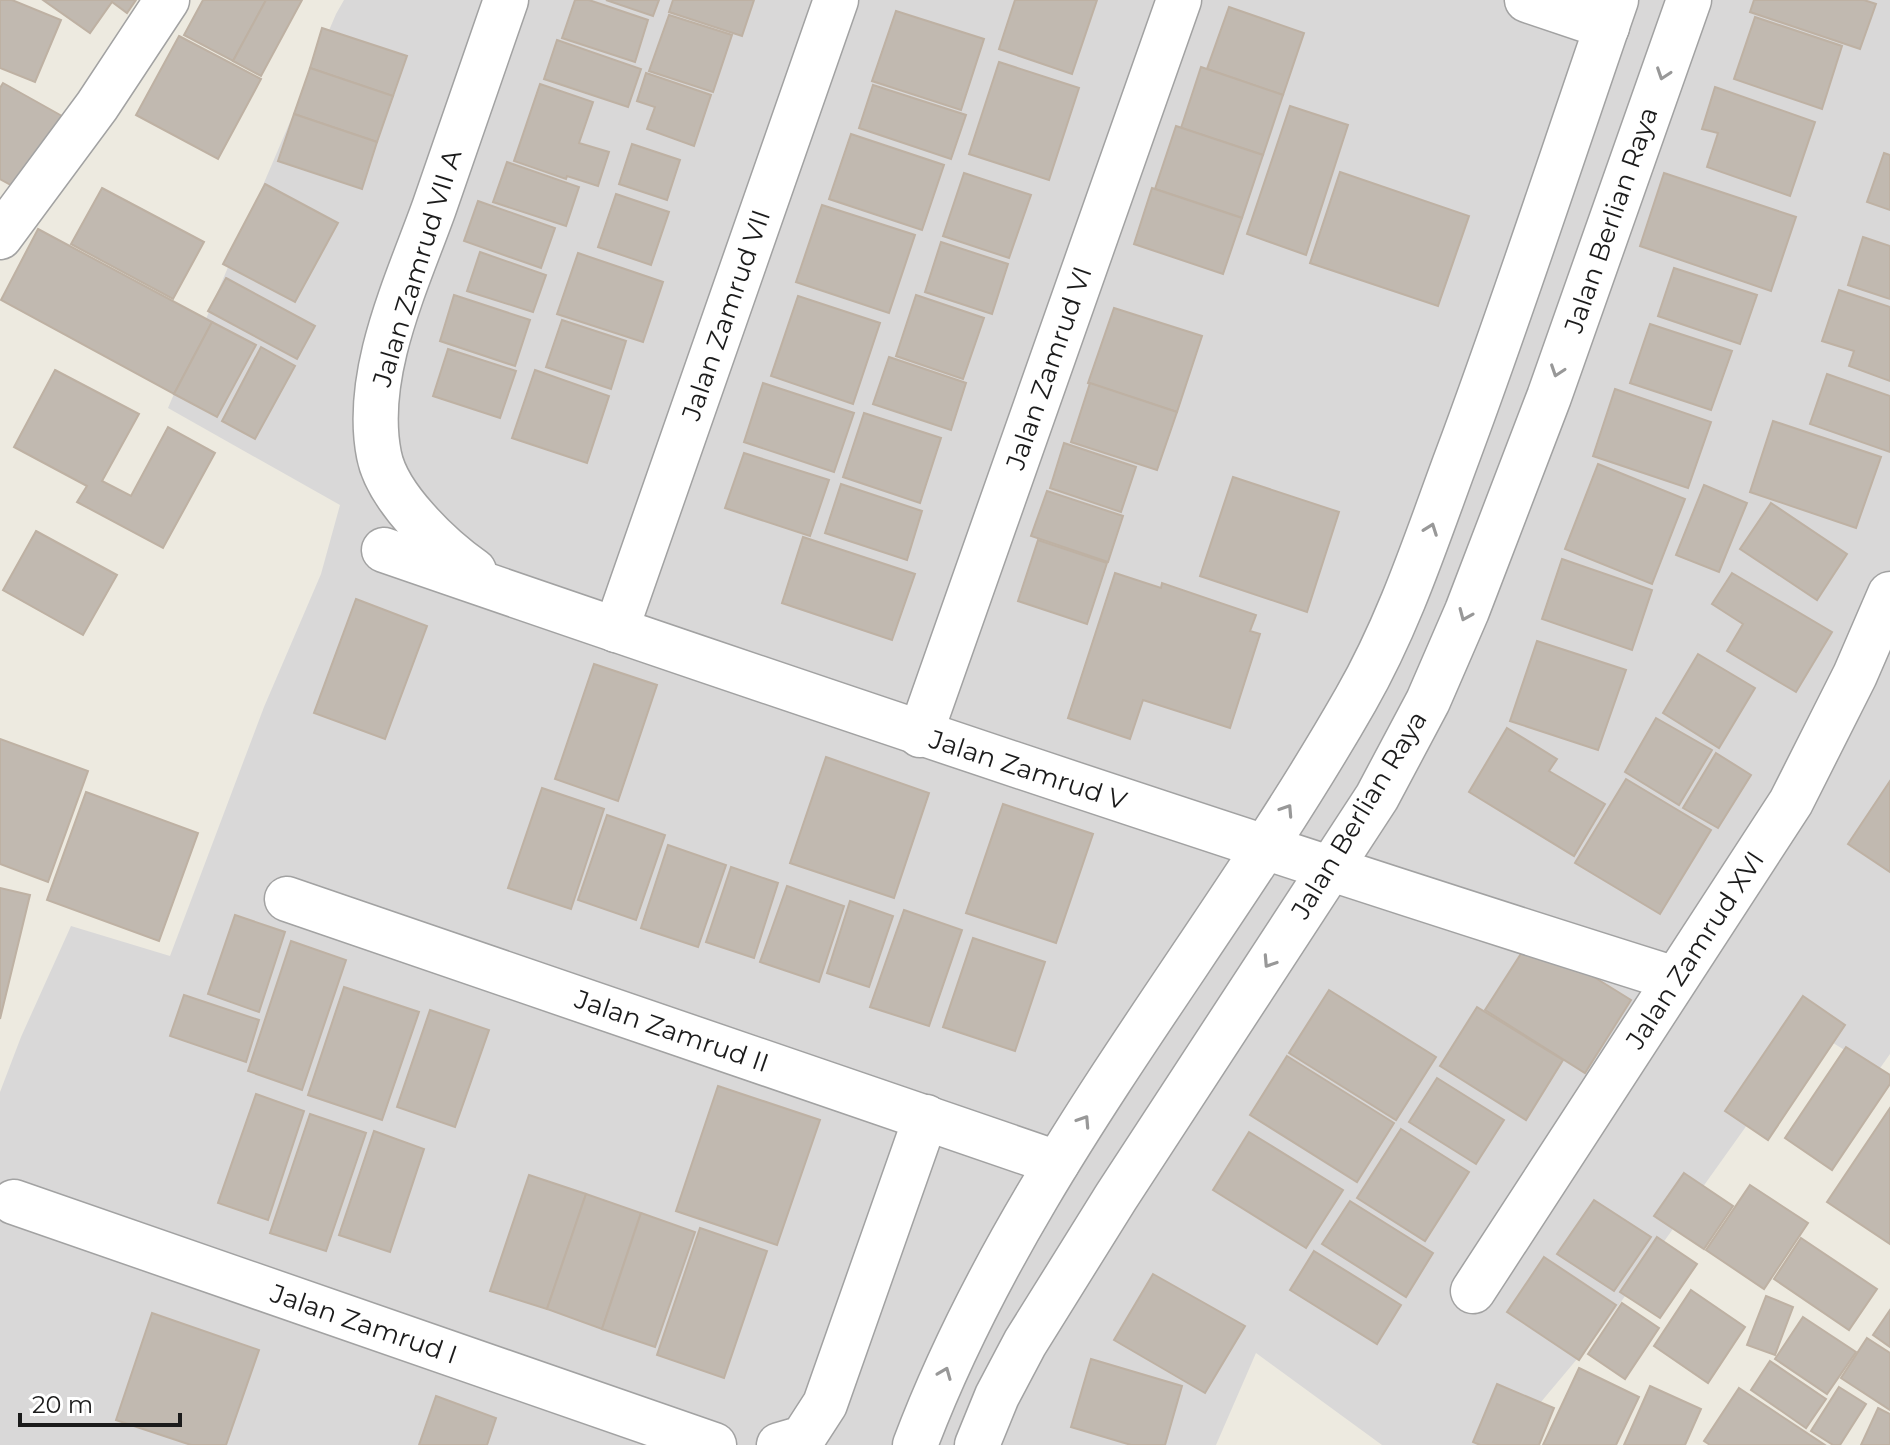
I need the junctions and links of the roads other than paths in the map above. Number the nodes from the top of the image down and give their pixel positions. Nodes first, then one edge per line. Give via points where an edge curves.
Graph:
1 (167, 0) edge
2 (506, 0) edge
3 (836, 0) edge
4 (1179, 0) edge
5 (1527, 0) edge
6 (1689, 0) edge
7 (1612, 14) edge
8 (0, 237) edge
9 (384, 550) dead end
10 (500, 590) junction
11 (1890, 594) edge
12 (616, 630) junction
13 (920, 735) junction
14 (1262, 848) junction
15 (1330, 871) junction
16 (287, 899) dead end
17 (1675, 979) junction
18 (926, 1117) junction
19 (1057, 1163) junction
20 (14, 1202) dead end
21 (1473, 1291) dead end
22 (714, 1445) edge
23 (779, 1445) edge
24 (915, 1445) edge
25 (977, 1445) edge

1 - 8 street
2 - 10 street, Jalan Zamrud VII A via 403,294 379,374 374,415 379,459 396,491 420,524
3 - 12 street, Jalan Zamrud VII
4 - 13 street, Jalan Zamrud VI
5 - 7 street
6 -> 15 street, Jalan Berlian Raya via 1467,611 1377,797
14 -> 7 street via 1358,697 1401,609
9 - 10 street, Jalan Zamrud V
10 - 12 street, Jalan Zamrud V
11 - 17 street, Jalan Zamrud XVI via 1791,802
12 - 13 street, Jalan Zamrud V
13 - 14 street, Jalan Zamrud V
14 - 15 street, Jalan Zamrud V
19 -> 14 street
15 - 17 street, Jalan Zamrud V
15 -> 25 street, Jalan Berlian Raya via 1033,1330
16 - 18 street, Jalan Zamrud II
17 - 21 street, Jalan Zamrud XVI
18 - 19 street, Jalan Zamrud II
18 - 23 street via 825,1404 803,1438
24 -> 19 street via 953,1353
20 - 22 street, Jalan Zamrud I

